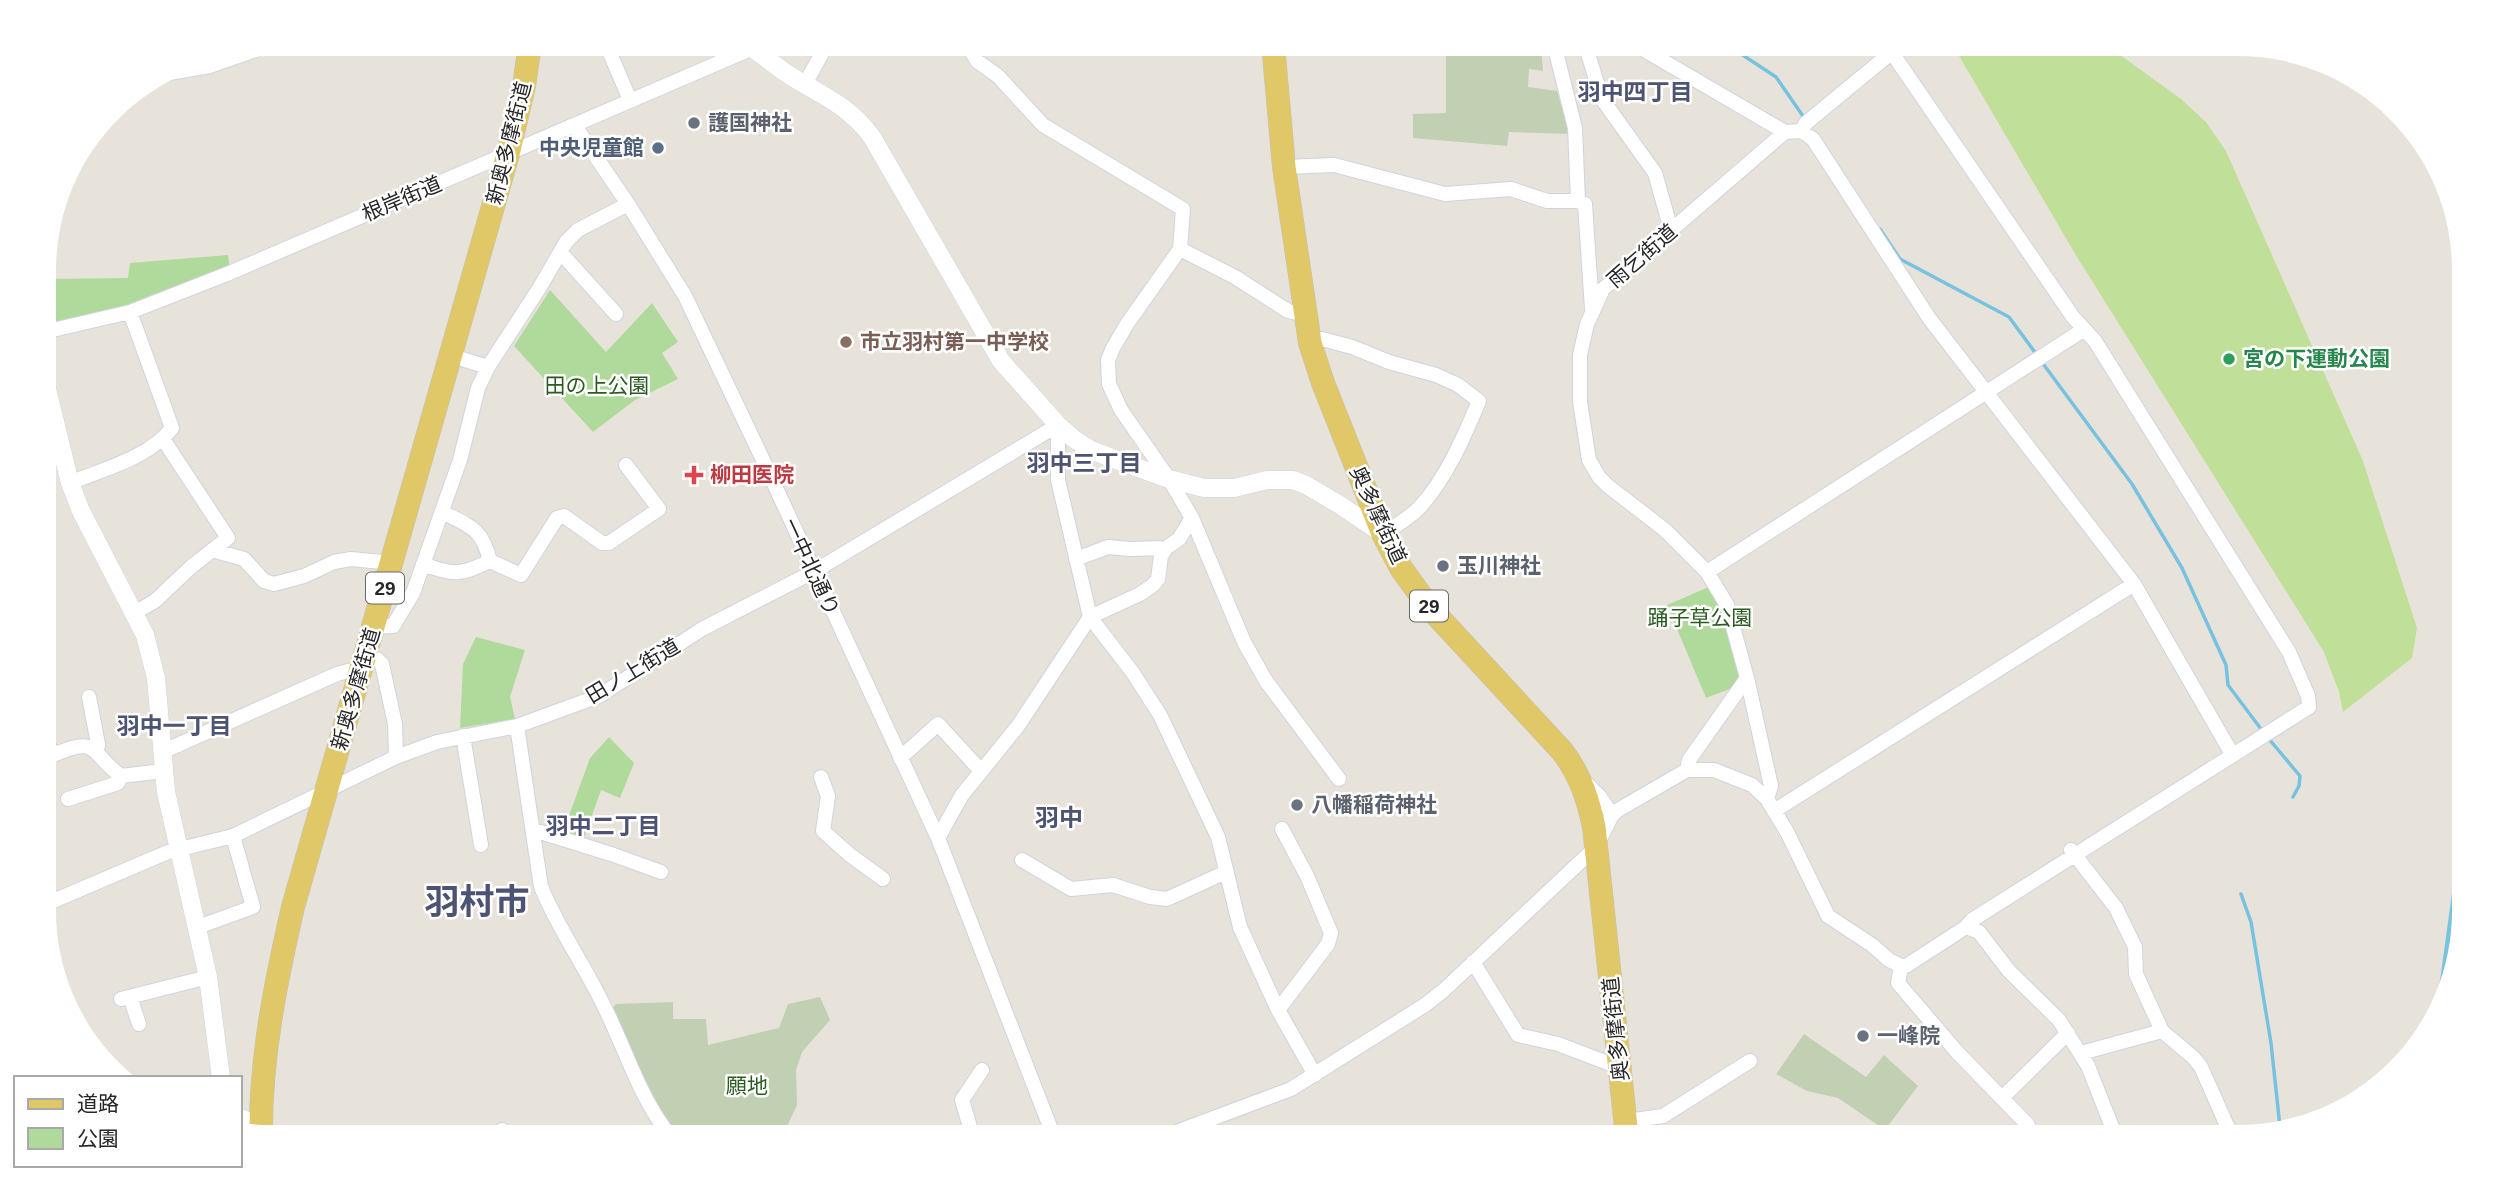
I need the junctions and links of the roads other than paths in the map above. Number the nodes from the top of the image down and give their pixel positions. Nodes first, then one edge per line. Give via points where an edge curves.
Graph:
1 (528, 56) edge
2 (611, 56) edge
3 (728, 56) edge
4 (769, 56) edge
5 (820, 56) edge
6 (974, 56) edge
7 (1274, 56) edge
8 (1557, 56) edge
9 (1589, 56) edge
10 (1655, 56) edge
11 (1880, 56) edge
12 (1894, 56) edge
13 (227, 60) edge
14 (198, 68) edge
15 (810, 77) junction
16 (630, 100) junction
17 (1806, 125) junction
18 (575, 126) junction
19 (1785, 132) junction
20 (508, 154) junction
21 (1284, 167) junction
22 (1578, 201) junction
23 (628, 204) junction
24 (1671, 230) junction
25 (1180, 249) junction
26 (561, 253) junction
27 (1592, 310) junction
28 (130, 312) junction
29 (616, 314) dead end
30 (1305, 314) junction
31 (56, 329) edge
32 (2082, 330) junction
33 (1310, 343) junction
34 (452, 356) junction
35 (488, 367) junction
36 (1988, 391) junction
37 (1058, 425) junction
38 (56, 426) edge
39 (163, 439) junction
40 (626, 465) dead end
41 (1169, 479) junction
42 (70, 483) junction
43 (442, 512) junction
44 (1192, 518) junction
45 (1383, 534) junction
46 (1166, 548) junction
47 (212, 550) junction
48 (1076, 559) junction
49 (490, 561) junction
50 (392, 563) junction
51 (423, 564) junction
52 (813, 572) junction
53 (1707, 572) junction
54 (2134, 584) junction
55 (134, 613) junction
56 (1090, 617) junction
57 (374, 627) junction
58 (365, 661) junction
59 (1747, 678) junction
60 (89, 697) dead end
61 (517, 726) junction
62 (463, 736) junction
63 (97, 752) junction
64 (162, 752) junction
65 (56, 754) edge
66 (2232, 754) junction
67 (396, 757) junction
68 (900, 758) junction
69 (1687, 770) junction
70 (163, 771) junction
71 (981, 771) junction
72 (121, 776) junction
73 (821, 777) dead end
74 (1580, 778) junction
75 (1339, 779) dead end
76 (326, 791) junction
77 (68, 799) dead end
78 (1771, 805) junction
79 (1612, 815) junction
80 (1282, 829) dead end
81 (534, 830) junction
82 (233, 836) junction
83 (938, 838) junction
84 (481, 845) dead end
85 (1596, 846) junction
86 (180, 850) junction
87 (2073, 852) junction
88 (1023, 860) dead end
89 (1226, 872) junction
90 (661, 873) dead end
91 (883, 879) dead end
92 (56, 899) edge
93 (1966, 926) junction
94 (198, 927) junction
95 (1473, 962) junction
96 (1901, 966) junction
97 (208, 977) junction
98 (1278, 1010) junction
99 (139, 1024) dead end
100 (2162, 1031) junction
101 (2068, 1033) junction
102 (2081, 1054) junction
103 (1750, 1061) dead end
104 (1621, 1068) junction
105 (982, 1070) dead end
106 (1315, 1075) junction
107 (221, 1076) edge
108 (2002, 1098) junction
109 (254, 1125) edge
110 (661, 1125) edge
111 (969, 1125) edge
112 (1049, 1125) edge
113 (1196, 1125) edge
114 (1627, 1125) edge
115 (1638, 1125) edge
116 (2028, 1125) dead end
117 (2111, 1125) edge
118 (2227, 1125) edge

1 - 20 main road, 新奥多摩街道 / 29
2 - 16 street
3 - 16 street, 根岸街道
4 - 15 street
5 - 15 street
6 - 25 street via 1043,125 1183,209
7 - 21 main road, 奥多摩街道 / 29
8 - 22 street via 1575,128
9 - 24 street via 1602,99 1655,173
10 - 19 street
11 - 17 street
12 - 32 street
13 - 14 street
15 - 37 street via 859,119 872,137 1002,361
16 - 18 street, 根岸街道
17 - 19 street
17 - 36 street via 1929,317
18 - 20 street, 根岸街道
18 - 23 street, 一中北通り
19 - 24 street, 雨乞街道
20 - 28 street, 根岸街道
20 - 34 main road, 新奥多摩街道 / 29
21 - 22 street via 1334,165 1445,194 1511,189 1548,201
21 - 30 main road, 奥多摩街道 / 29
22 - 27 street, 雨乞街道 via 1585,204
23 - 26 street via 578,230
23 - 52 street, 一中北通り via 685,296
24 - 27 street, 雨乞街道 via 1603,289
25 - 30 street via 1288,311
25 - 41 street via 1127,324 1108,360 1107,376 1121,410
26 - 29 street
26 - 35 street
27 - 53 street via 1579,370 1588,460 1608,486 1665,530
28 - 31 street, 根岸街道
28 - 39 street via 172,428
30 - 33 main road, 奥多摩街道 / 29
32 - 36 street
32 - 66 street via 2095,341 2289,652 2308,696 2309,707
33 - 45 main road, 奥多摩街道 / 29
33 - 45 street via 1322,339 1436,375 1479,401 1433,491 1411,515
34 - 35 street
34 - 50 main road, 新奥多摩街道 / 29
35 - 43 street
36 - 53 street
36 - 54 street
37 - 41 street via 1091,450
37 - 48 street via 1058,480
37 - 52 street, 田ノ上街道
38 - 42 street
39 - 42 street
39 - 47 street via 228,538
40 - 49 street via 659,509 609,544 564,516 557,518 521,575
41 - 44 street
41 - 45 street via 1221,489 1267,480 1293,481
42 - 55 street
43 - 49 street via 471,527 485,541
43 - 51 street
44 - 46 street via 1179,539
44 - 75 street via 1244,642 1266,681
45 - 74 main road, 奥多摩街道 / 29 via 1429,607 1562,751
46 - 48 street via 1108,547
46 - 56 street via 1153,585
47 - 50 street via 244,559 264,581 274,584 334,562
47 - 55 street via 155,601
48 - 56 street
49 - 51 street via 467,572 446,573
50 - 57 main road, 新奥多摩街道 / 29
51 - 57 street via 413,593 393,626
52 - 61 street, 田ノ上街道 via 702,629 599,696
52 - 68 street, 一中北通り
53 - 59 street via 1727,605
54 - 66 street
54 - 78 street
55 - 64 street via 156,678
56 - 71 street via 1018,726
56 - 89 street via 1160,715 1218,837
57 - 58 main road, 新奥多摩街道 / 29
58 - 64 street
58 - 67 street via 377,659 382,664 395,724
58 - 76 main road, 新奥多摩街道 / 29
59 - 69 street via 1689,760
59 - 78 street via 1771,786
60 - 63 street
61 - 62 street, 田ノ上街道
61 - 81 street
62 - 67 street, 田ノ上街道
62 - 84 street
63 - 65 street via 76,745
63 - 72 street
64 - 70 street
66 - 87 street
67 - 76 street, 田ノ上街道
68 - 71 street via 938,724
68 - 83 street, 一中北通り
69 - 78 street via 1714,770 1732,776 1752,785
69 - 79 street
70 - 72 street
70 - 86 street
71 - 83 street
72 - 77 street via 117,783
73 - 91 street via 828,796 823,831
74 - 79 street
74 - 85 main road, 奥多摩街道 / 29
76 - 82 street, 田ノ上街道
76 - 109 main road, 新奥多摩街道 / 29 via 279,967
78 - 96 street via 1828,916
79 - 85 street
80 - 98 street via 1331,933 1328,944
81 - 90 street
81 - 110 street via 541,887 550,910 603,1002
82 - 86 street, 田ノ上街道
82 - 94 street via 253,907
83 - 112 street, 一中北通り
85 - 95 street
85 - 104 main road, 奥多摩街道 / 29
86 - 92 street, 田ノ上街道 via 130,866
86 - 94 street
87 - 93 street
87 - 100 street via 2116,908 2136,947 2136,974
88 - 89 street via 1070,889 1113,885 1167,899
89 - 98 street via 1240,927
93 - 96 street
93 - 101 street via 1979,932
94 - 97 street
95 - 104 street via 1518,1035 1558,1044
95 - 106 street via 1425,1005
96 - 108 street via 1898,983
97 - 99 street via 126,998
97 - 107 street
98 - 106 street
100 - 102 street
100 - 118 street via 2201,1067
101 - 102 street
101 - 108 street
102 - 117 street
103 - 115 street via 1663,1116
104 - 114 main road, 奥多摩街道 / 29
105 - 111 street via 962,1100
106 - 113 street via 1277,1096
108 - 116 street

